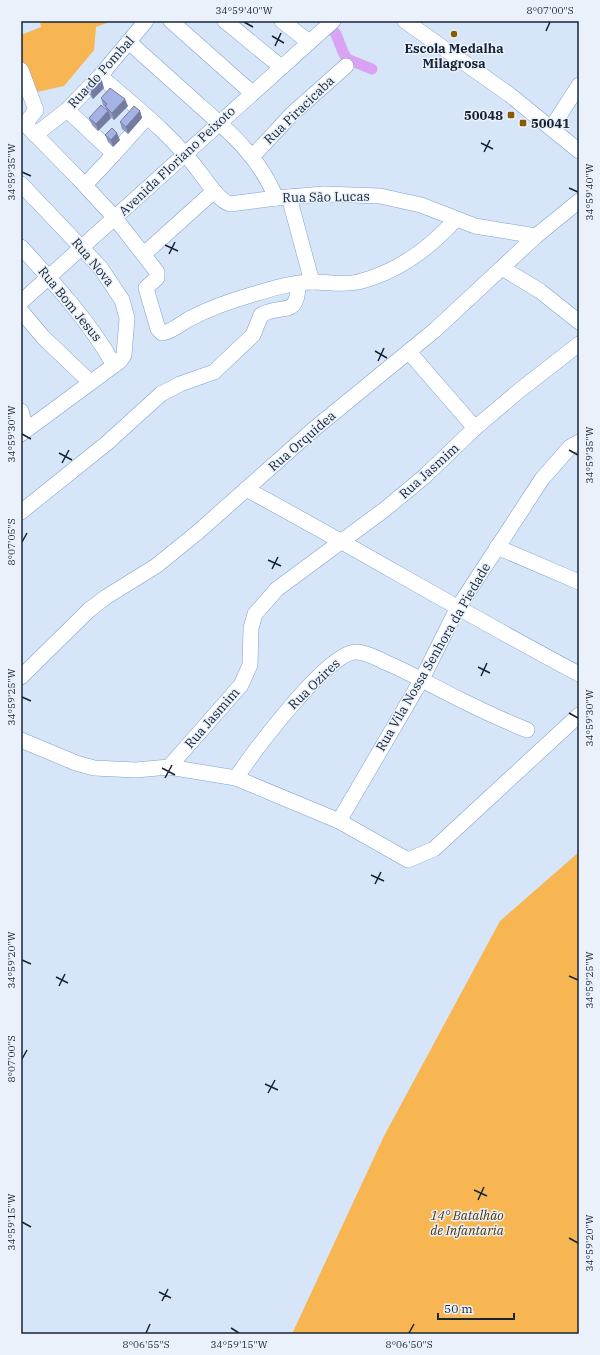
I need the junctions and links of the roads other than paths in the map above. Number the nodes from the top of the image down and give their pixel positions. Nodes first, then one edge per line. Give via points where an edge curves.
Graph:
1 (146, 21) edge
2 (171, 21) edge
3 (225, 21) edge
4 (282, 21) edge
5 (404, 21) edge
6 (329, 24) edge
7 (129, 42) junction
8 (309, 42) junction
9 (346, 66) dead end
10 (281, 67) junction
11 (21, 70) edge
12 (100, 76) junction
13 (579, 85) edge
14 (252, 93) junction
15 (67, 110) junction
16 (147, 117) junction
17 (219, 122) junction
18 (552, 128) junction
19 (36, 135) junction
20 (579, 151) edge
21 (185, 153) junction
22 (114, 154) junction
23 (253, 156) junction
24 (21, 184) edge
25 (85, 185) junction
26 (214, 191) junction
27 (283, 197) junction
28 (579, 201) edge
29 (115, 218) junction
30 (456, 219) junction
31 (536, 236) junction
32 (21, 247) edge
33 (81, 247) junction
34 (144, 254) junction
35 (502, 268) junction
36 (48, 277) junction
37 (305, 283) junction
38 (21, 302) edge
39 (21, 311) edge
40 (579, 322) edge
41 (579, 344) edge
42 (409, 352) junction
43 (118, 361) junction
44 (90, 382) junction
45 (21, 411) edge
46 (475, 428) junction
47 (24, 431) edge
48 (579, 442) edge
49 (246, 489) junction
50 (21, 512) edge
51 (343, 541) junction
52 (497, 547) junction
53 (579, 582) edge
54 (458, 609) junction
55 (579, 674) edge
56 (21, 677) edge
57 (422, 679) junction
58 (579, 715) edge
59 (527, 730) dead end
60 (21, 740) edge
61 (168, 767) junction
62 (236, 778) junction
63 (339, 821) junction

1 - 7 street, Rua do Pombal
2 - 14 street
3 - 10 street
4 - 8 street
5 - 18 street via 510,95
6 - 8 street, Avenida Floriano Peixoto
7 - 12 street, Rua do Pombal
7 - 17 street
8 - 10 street, Avenida Floriano Peixoto
9 - 23 street, Rua Piracicaba via 293,113
10 - 14 street, Avenida Floriano Peixoto
11 - 19 street via 36,110 25,124
12 - 15 street, Rua do Pombal
12 - 16 street
13 - 18 street
14 - 17 street, Avenida Floriano Peixoto
15 - 19 street, Rua do Pombal
15 - 22 street
16 - 21 street
16 - 22 street
17 - 21 street, Avenida Floriano Peixoto
17 - 23 street
18 - 20 street
19 - 25 street
21 - 26 street
21 - 29 street, Avenida Floriano Peixoto
22 - 25 street
23 - 27 street via 270,184
24 - 33 street, Rua Nova
25 - 29 street
26 - 27 street, Rua São Lucas via 230,204
26 - 34 street
27 - 30 street, Rua São Lucas via 344,194 380,196 421,205
27 - 37 street
28 - 31 street, Rua Orquidea
29 - 33 street, Avenida Floriano Peixoto
29 - 34 street
30 - 31 street, Rua São Lucas via 492,230
30 - 37 street via 432,244 416,256 376,276 345,284
31 - 35 street, Rua Orquidea
32 - 36 street, Rua Bom Jesus
33 - 36 street, Avenida Floriano Peixoto
33 - 43 street, Rua Nova via 113,284 126,308 124,350
34 - 37 street via 158,275 147,285 147,291 158,329 162,333 232,301
35 - 40 street via 540,291
35 - 42 street, Rua Orquidea
36 - 38 street, Avenida Floriano Peixoto
36 - 43 street, Rua Bom Jesus
37 - 50 street via 292,307 261,315 253,335 214,372 161,394 107,443
39 - 44 street via 43,337
41 - 46 street, Rua Jasmim
42 - 46 street
42 - 49 street, Rua Orquidea via 314,429
43 - 44 street
44 - 47 street
45 - 47 street
46 - 51 street, Rua Jasmim via 425,476
48 - 52 street, Rua Vila Nossa Senhora da Piedade via 570,446 542,479
49 - 51 street
49 - 56 street, Rua Orquidea via 156,566 89,610
51 - 54 street
51 - 61 street, Rua Jasmim via 277,589 259,608 251,628 250,665 241,685
52 - 53 street
52 - 54 street, Rua Vila Nossa Senhora da Piedade
54 - 55 street
54 - 57 street, Rua Vila Nossa Senhora da Piedade
57 - 59 street, Rua Ozires via 460,700
57 - 62 street, Rua Ozires via 372,656 355,652 347,654 301,694 278,720
57 - 63 street, Rua Vila Nossa Senhora da Piedade
58 - 63 street via 434,849 408,860
60 - 61 street via 94,768 136,770
61 - 62 street
62 - 63 street

